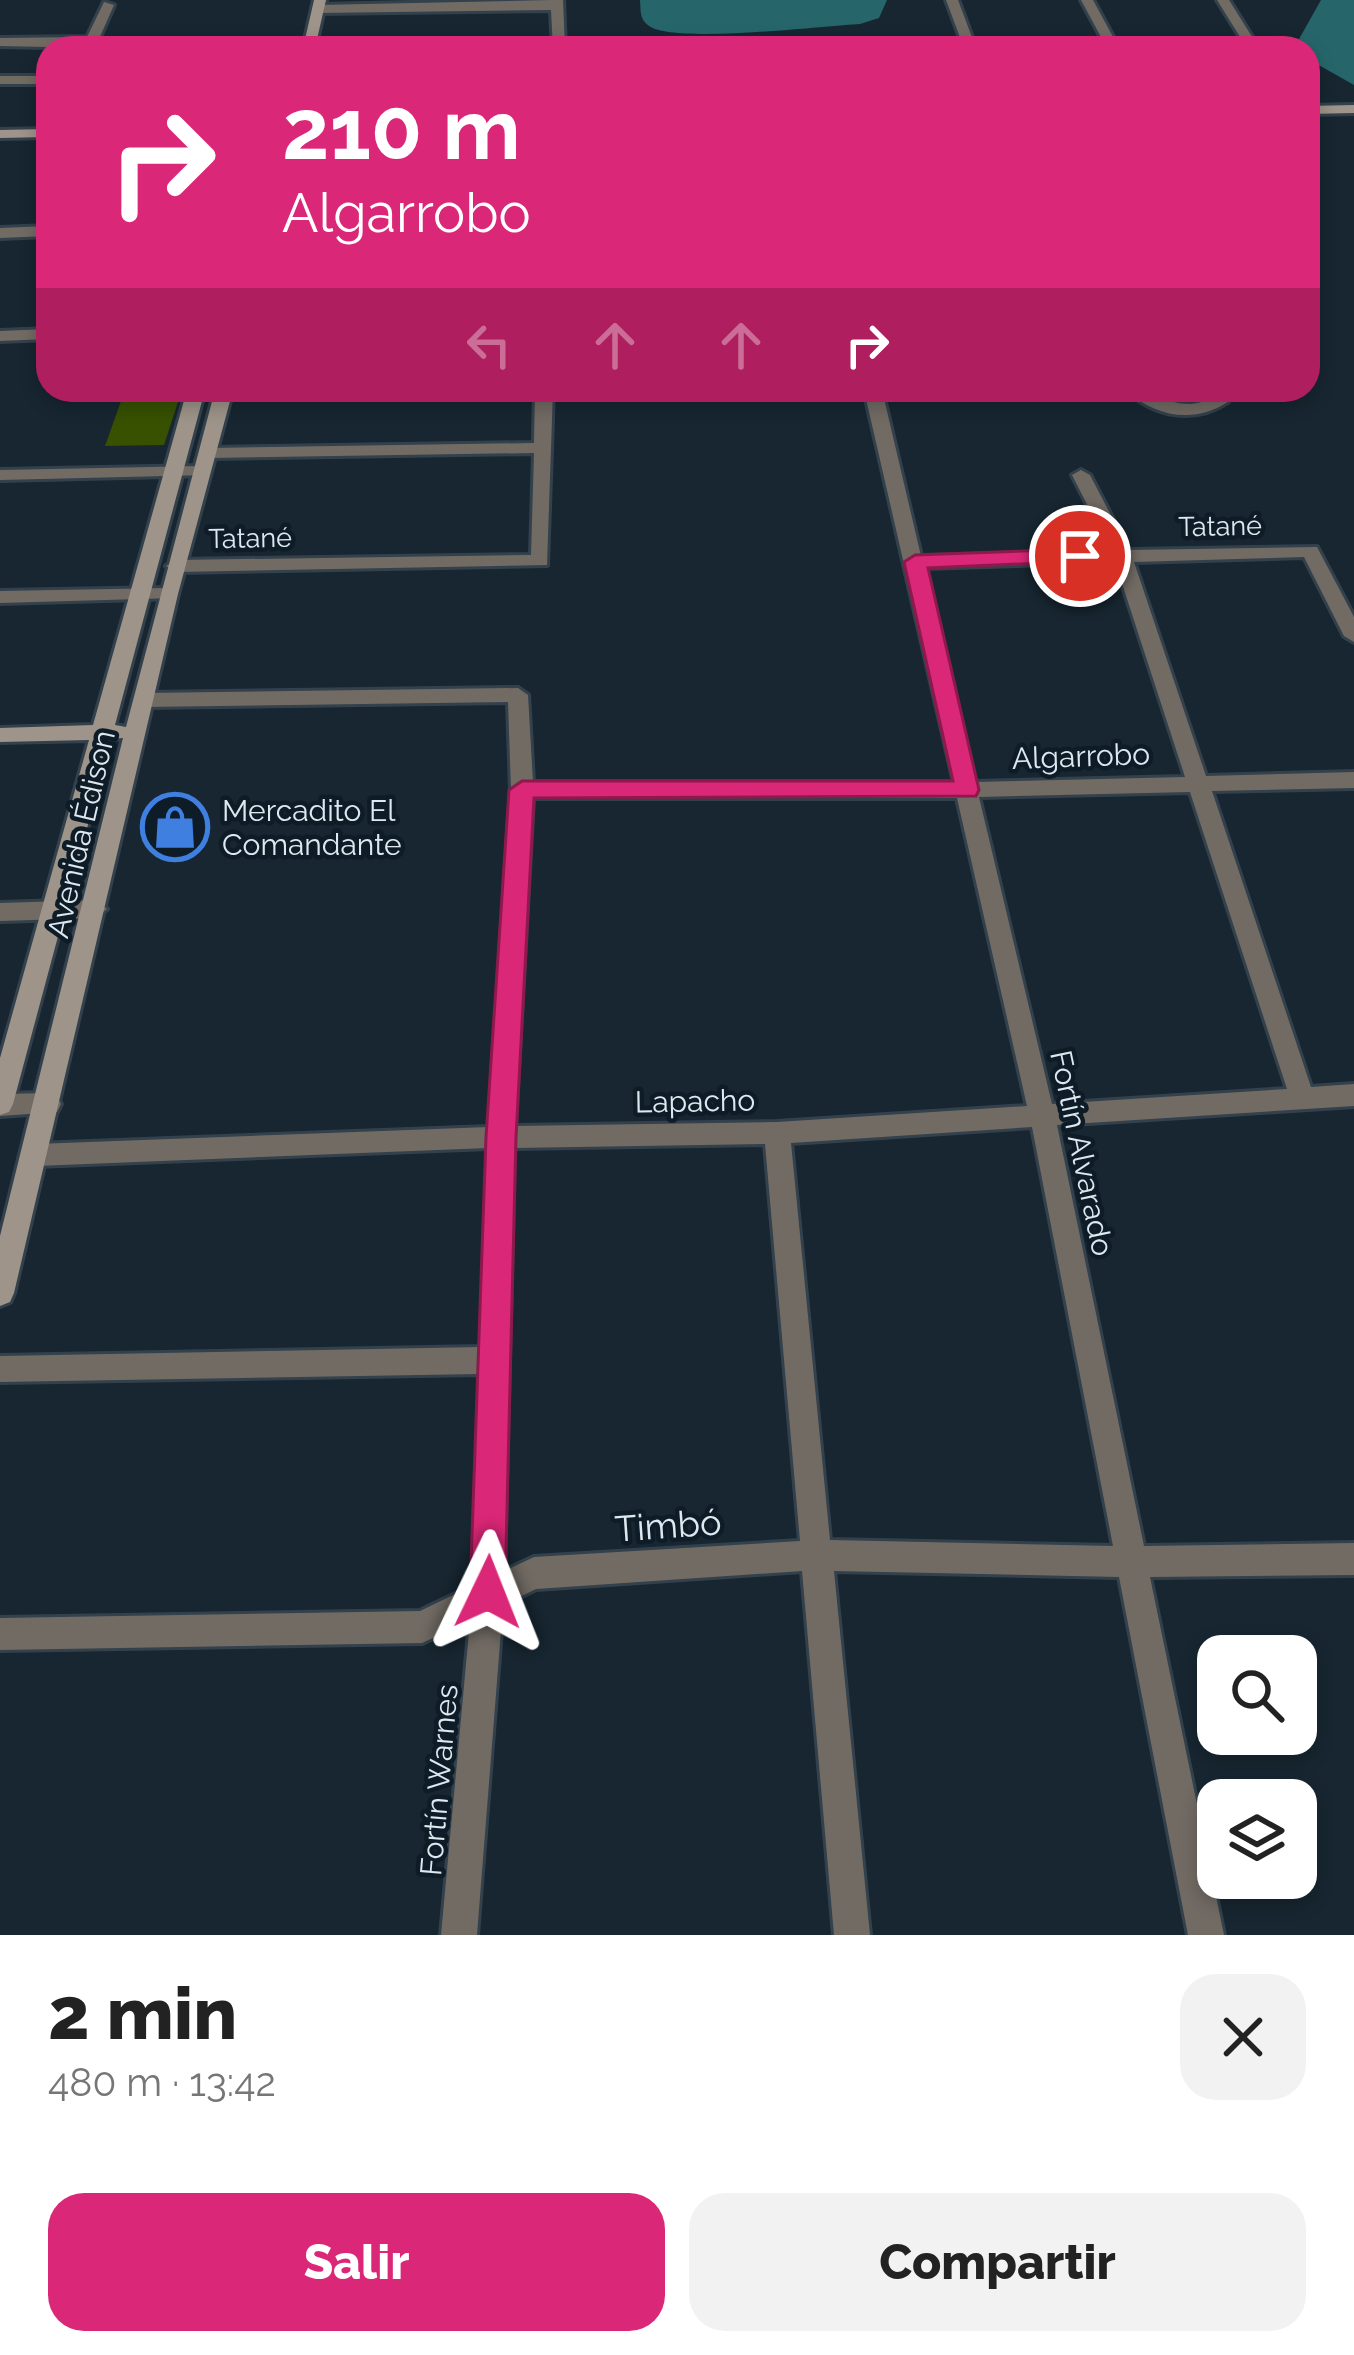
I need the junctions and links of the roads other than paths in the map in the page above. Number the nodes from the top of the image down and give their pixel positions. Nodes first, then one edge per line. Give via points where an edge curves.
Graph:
1 (952, 0) edge
2 (1088, 0) edge
3 (1223, 0) edge
4 (557, 3) edge
5 (108, 5) dead end
6 (319, 5) edge
7 (94, 36) edge
8 (312, 36) edge
9 (558, 36) edge
10 (966, 36) edge
11 (1107, 36) edge
12 (1246, 36) edge
13 (0, 42) edge
14 (36, 43) edge
15 (0, 80) edge
16 (36, 80) edge
17 (1354, 109) edge
18 (1320, 110) edge
19 (36, 133) edge
20 (0, 134) edge
21 (36, 231) edge
22 (0, 232) edge
23 (36, 334) edge
24 (0, 336) edge
25 (193, 402) edge
26 (221, 402) edge
27 (543, 402) edge
28 (876, 402) edge
29 (1151, 402) edge
30 (1217, 402) edge
31 (539, 448) junction
32 (205, 462) junction
33 (174, 471) junction
34 (0, 475) edge
35 (1082, 475) dead end
36 (1122, 554) junction
37 (915, 562) junction
38 (176, 566) junction
39 (139, 594) junction
40 (168, 594) junction
41 (0, 597) edge
42 (1354, 636) edge
43 (143, 700) junction
44 (134, 731) junction
45 (104, 732) junction
46 (0, 735) edge
47 (1354, 780) edge
48 (1199, 782) junction
49 (522, 790) junction
50 (967, 790) junction
51 (95, 909) junction
52 (52, 910) junction
53 (0, 912) edge
54 (1354, 1095) edge
55 (1302, 1097) junction
56 (48, 1104) junction
57 (0, 1105) edge
58 (1043, 1119) junction
59 (777, 1133) junction
60 (501, 1137) junction
61 (36, 1155) junction
62 (0, 1293) edge
63 (496, 1360) junction
64 (0, 1369) edge
65 (817, 1556) junction
66 (1354, 1558) edge
67 (1131, 1562) junction
68 (488, 1592) junction
69 (0, 1634) edge
70 (459, 1935) edge
71 (852, 1935) edge
72 (1206, 1935) edge

1 - 10 street
2 - 11 street
3 - 12 street
4 - 6 street
4 - 9 street
5 - 7 street
6 - 8 main road
13 - 14 street
15 - 16 street
17 - 18 main road
19 - 20 main road
21 - 22 street
23 - 24 street
25 - 33 main road, Avenida Édison
26 - 32 main road, Avenida Édison
27 - 31 street
28 - 37 street, Fortín Alvarado
29 - 30 street via 1180,412
31 - 32 street
31 - 38 street, Tatané via 540,561
32 - 33 street
32 - 38 main road, Avenida Édison
33 - 34 street
33 - 39 main road, Avenida Édison
35 - 36 street
36 - 37 street, Tatané
36 - 42 street, Tatané via 1310,551
36 - 48 street
37 - 50 street, Fortín Alvarado
38 - 40 main road, Avenida Édison
39 - 40 street
39 - 41 street
39 - 45 main road, Avenida Édison
40 - 43 main road, Avenida Édison
43 - 44 main road, Avenida Édison
43 - 49 street, Fortín Warnes via 518,695
44 - 45 main road
44 - 51 main road, Avenida Édison
45 - 46 main road
45 - 52 main road, Avenida Édison
47 - 48 street, Algarrobo
48 - 50 street, Algarrobo
48 - 55 street
49 - 50 street, Algarrobo
49 - 60 street, Fortín Warnes
50 - 58 street, Fortín Alvarado
51 - 52 street
51 - 56 main road, Avenida Édison
52 - 53 street
52 - 57 main road, Avenida Édison
54 - 55 street, Lapacho
55 - 58 street, Lapacho
56 - 57 street
56 - 61 main road, Avenida Édison
58 - 59 street, Lapacho
58 - 67 street, Fortín Alvarado
59 - 60 street, Lapacho
59 - 65 street
60 - 61 street, Lapacho
60 - 63 street, Fortín Warnes
61 - 62 main road, Avenida Édison
63 - 64 street
63 - 68 street, Fortín Warnes
65 - 67 street, Timbó
65 - 68 street, Timbó via 534,1573
65 - 71 street
66 - 67 street, Timbó
67 - 72 street, Fortín Alvarado
68 - 69 street, Timbó via 422,1628
68 - 70 street, Fortín Warnes

